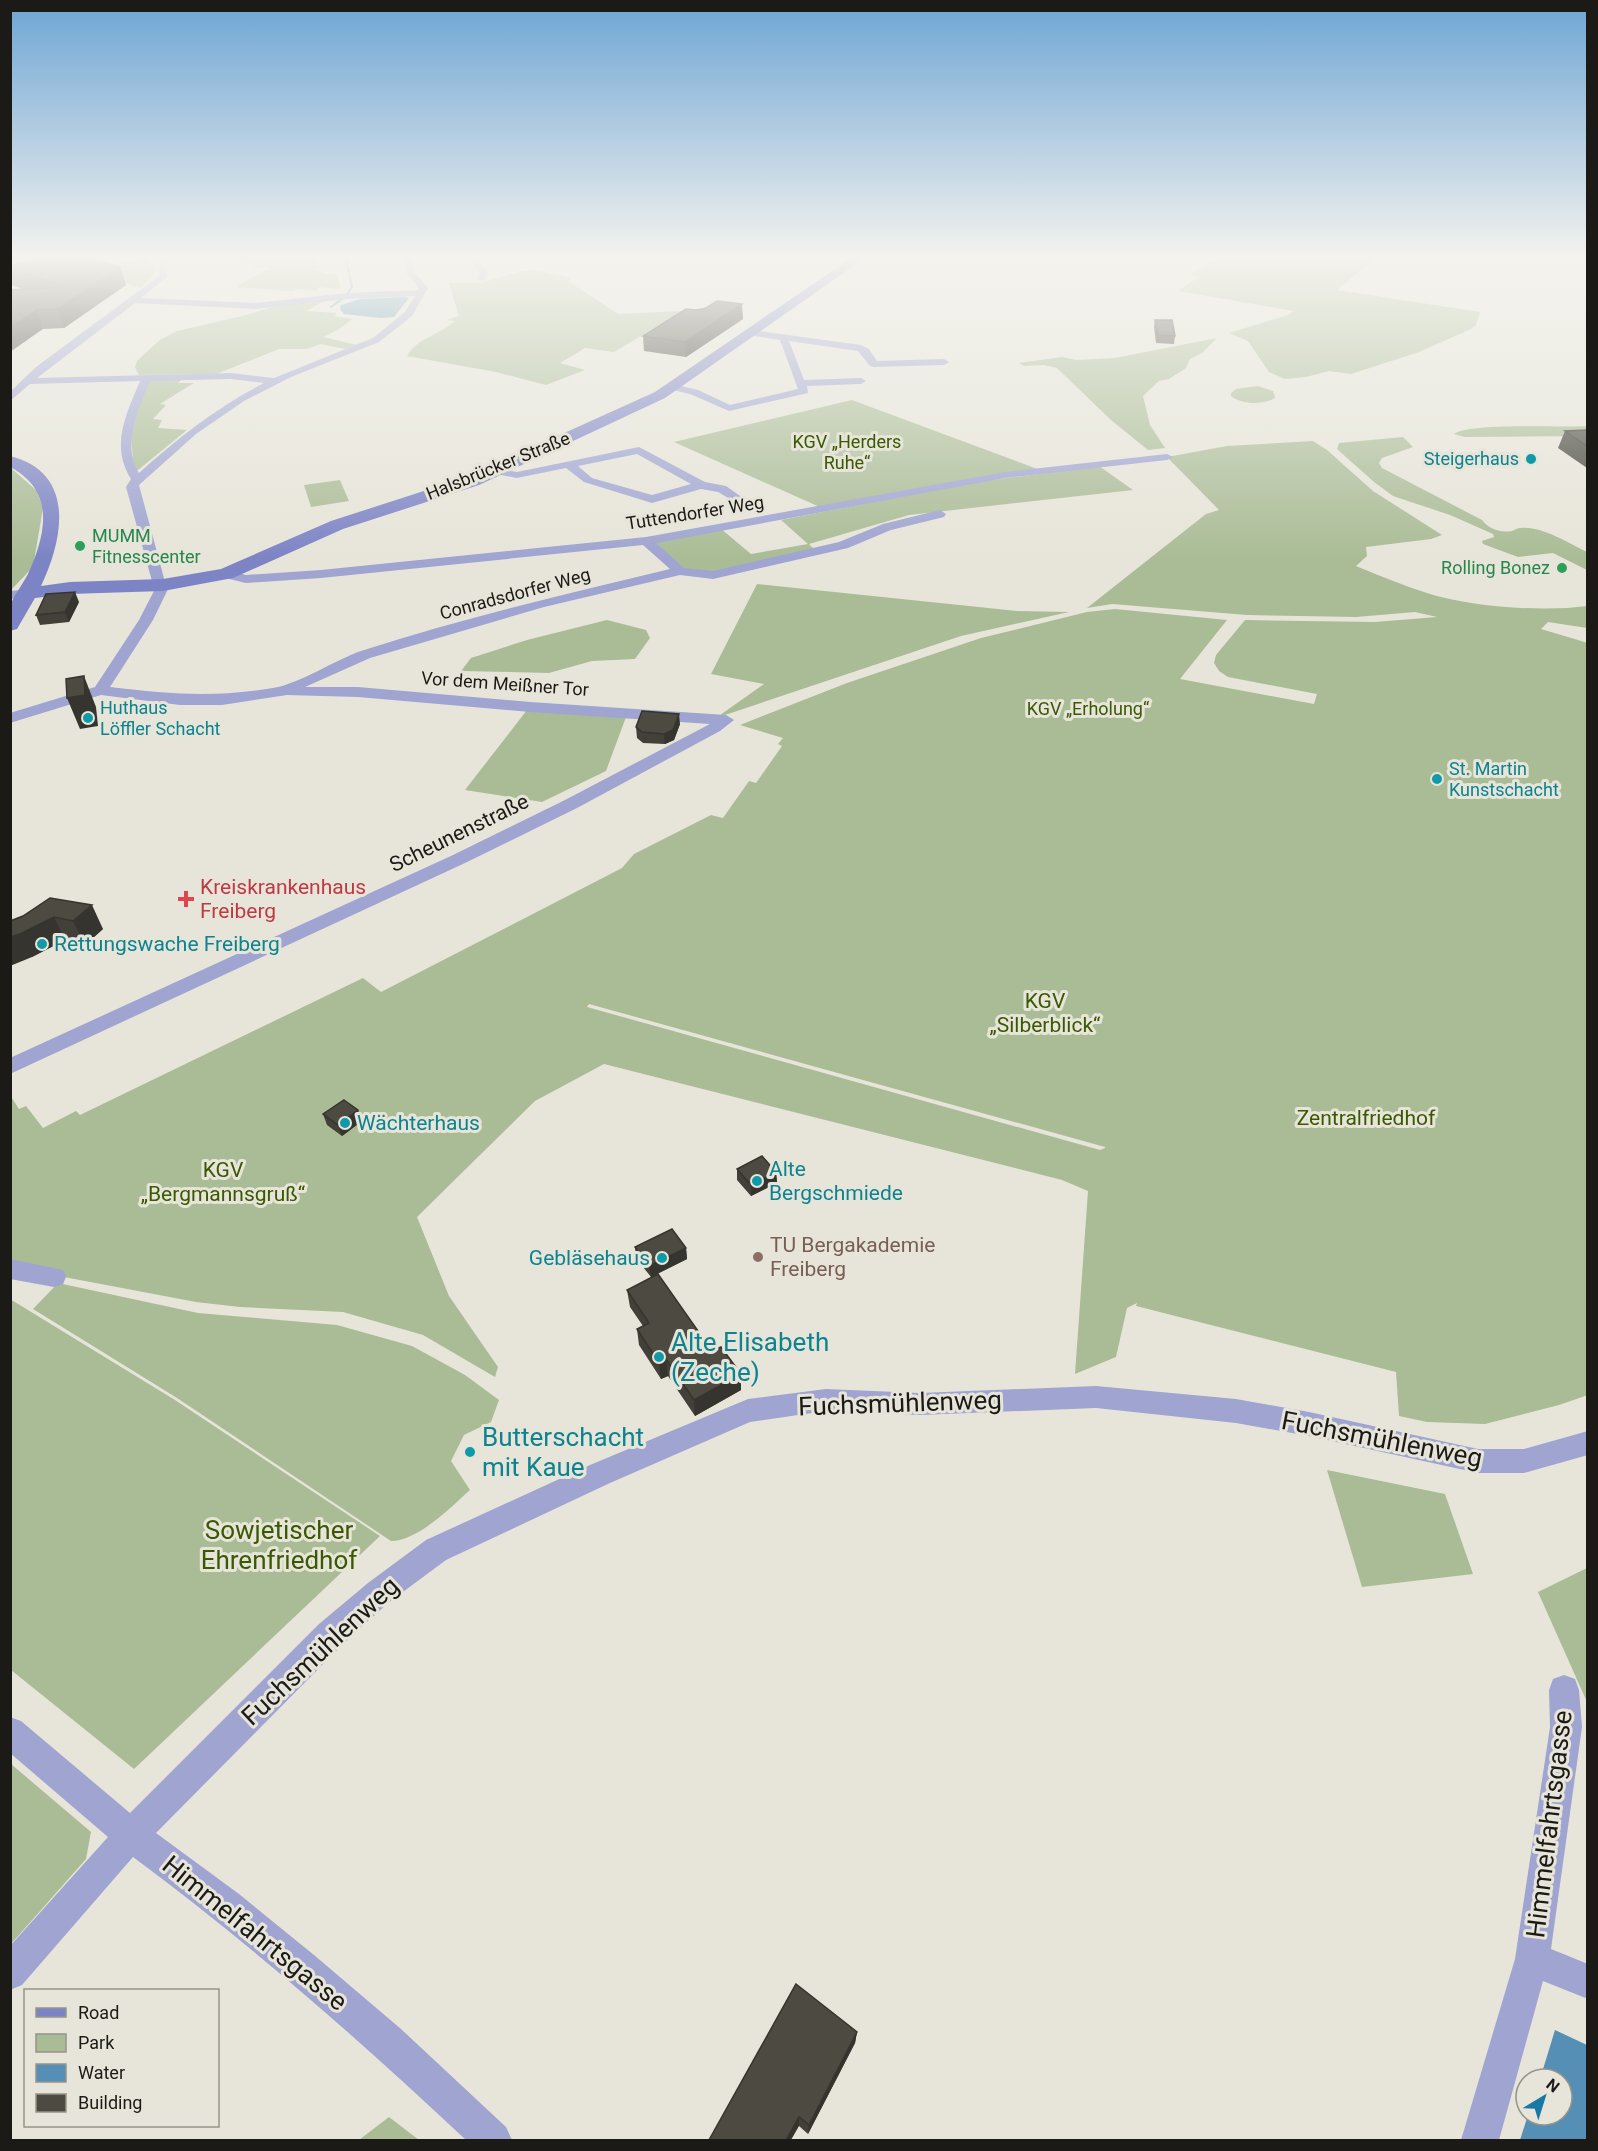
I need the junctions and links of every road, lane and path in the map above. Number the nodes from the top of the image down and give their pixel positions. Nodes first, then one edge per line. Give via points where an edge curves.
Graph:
1 (55, 358) edge
2 (331, 358) edge
3 (714, 358) edge
4 (790, 358) edge
5 (871, 358) edge
6 (944, 362) dead end
7 (146, 378) junction
8 (28, 381) junction
9 (276, 381) junction
10 (861, 381) dead end
11 (800, 383) junction
12 (673, 387) junction
13 (10, 398) edge
14 (1167, 457) dead end
15 (10, 461) edge
16 (568, 464) junction
17 (495, 471) junction
18 (137, 479) junction
19 (701, 485) junction
20 (744, 504) dead end
21 (940, 514) dead end
22 (646, 541) junction
23 (680, 571) junction
24 (226, 574) junction
25 (160, 585) junction
26 (17, 596) edge
27 (10, 625) edge
28 (100, 690) junction
29 (280, 692) junction
30 (10, 718) edge
31 (726, 720) joint
32 (10, 1067) edge
33 (10, 1269) edge
34 (54, 1277) dead end
35 (1587, 1443) edge
36 (1564, 1690) dead end
37 (10, 1732) edge
38 (131, 1835) junction
39 (1532, 1959) junction
40 (10, 1973) edge
41 (1587, 1982) edge
42 (493, 2140) edge
43 (1480, 2140) edge

1 - 8 street
2 - 9 street
3 - 12 main road, Halsbrücker Straße
4 - 11 street
5 - 6 street via 874,364
7 - 8 street
7 - 9 street via 231,376
7 - 18 street via 126,428 129,466
8 - 13 street
9 - 18 street via 213,416
10 - 11 street
11 - 12 street via 804,391 729,408
12 - 17 main road, Halsbrücker Straße
14 - 22 street, Tuttendorfer Weg via 1005,476
15 - 26 main road via 40,481 51,501 50,538
16 - 17 street via 517,474
16 - 19 street via 588,480 652,499
16 - 19 street via 639,450
17 - 24 main road, Halsbrücker Straße via 338,525
18 - 25 street via 132,487
19 - 20 street via 722,489
21 - 23 street, Conradsdorfer Weg via 843,545 713,575
22 - 23 street
22 - 24 street, Tuttendorfer Weg via 342,572 246,579
23 - 29 street, Conradsdorfer Weg via 540,604 394,645
24 - 25 main road, Halsbrücker Straße
25 - 26 main road, Halsbrücker Straße via 78,588
25 - 28 street via 146,620
26 - 27 main road
28 - 29 street, Conradsdorfer Weg via 180,700 222,700
28 - 30 street
29 - 31 street, Vor dem Meißner Tor via 358,692
31 - 32 street, Scheunenstraße via 483,847
33 - 34 street
35 - 38 street, Fuchsmühlenweg via 1524,1461 1478,1461 1236,1411 1089,1397 921,1404 826,1400 748,1411 436,1550 330,1635
36 - 39 street, Himmelfahrtsgasse via 1566,1727
37 - 38 street, Himmelfahrtsgasse
38 - 40 street, Fuchsmühlenweg
38 - 42 street, Himmelfahrtsgasse via 302,1967
39 - 41 street, Himmelfahrtsgasse
39 - 43 street, Himmelfahrtsgasse

